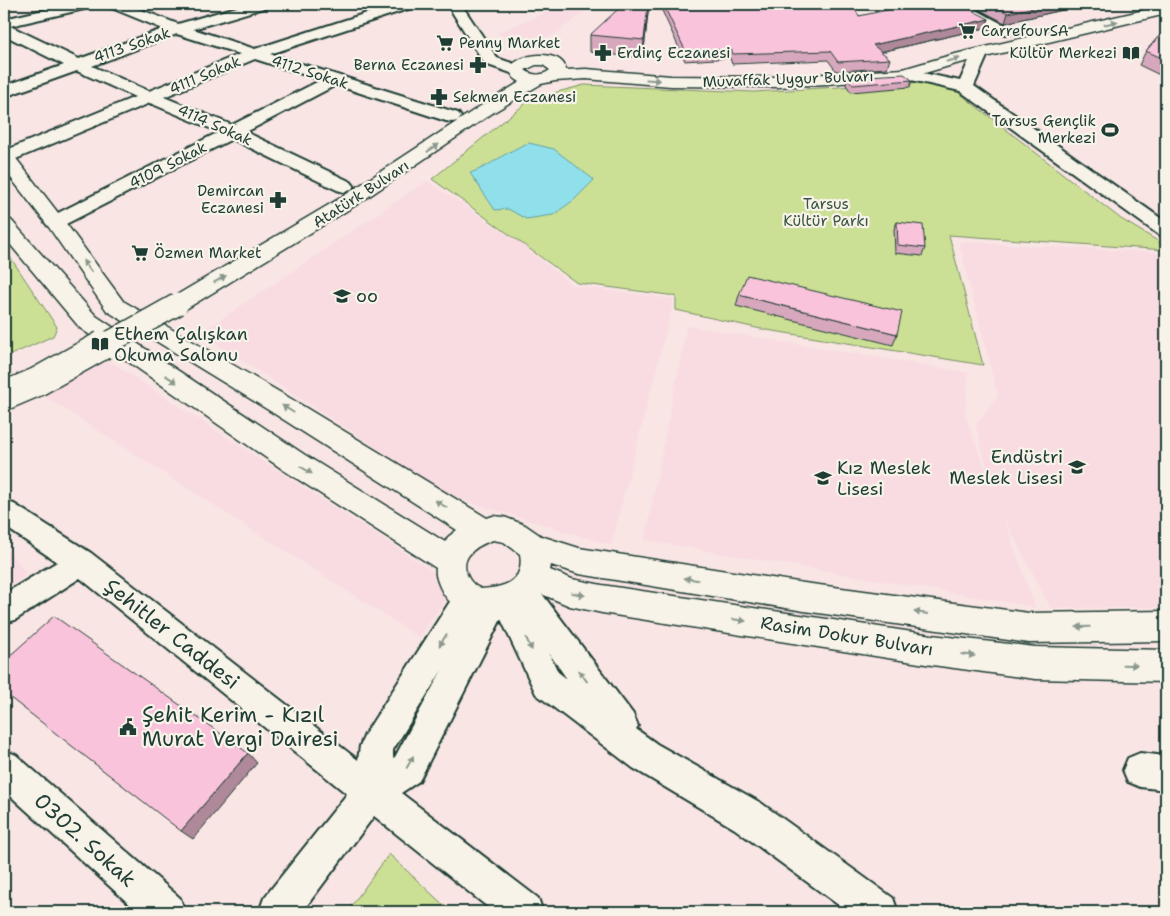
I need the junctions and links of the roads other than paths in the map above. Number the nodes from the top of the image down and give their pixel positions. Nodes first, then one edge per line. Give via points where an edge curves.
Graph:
1 (64, 4) edge
2 (88, 4) edge
3 (114, 4) edge
4 (262, 4) edge
5 (408, 4) edge
6 (454, 4) edge
7 (955, 4) edge
8 (380, 7) edge
9 (1166, 10) edge
10 (4, 18) edge
11 (4, 23) edge
12 (1022, 27) edge
13 (4, 29) edge
14 (177, 29) junction
15 (1005, 31) junction
16 (923, 52) dead end
17 (254, 54) junction
18 (980, 54) junction
19 (887, 60) edge
20 (75, 64) junction
21 (517, 71) junction
22 (548, 72) junction
23 (904, 74) junction
24 (334, 80) junction
25 (965, 87) junction
26 (4, 92) edge
27 (150, 98) junction
28 (452, 117) junction
29 (233, 132) junction
30 (4, 156) edge
31 (344, 186) junction
32 (55, 222) junction
33 (4, 224) edge
34 (1164, 228) edge
35 (175, 298) junction
36 (4, 379) edge
37 (4, 396) edge
38 (4, 512) edge
39 (482, 530) junction
40 (531, 546) junction
41 (450, 561) junction
42 (81, 562) junction
43 (505, 594) junction
44 (4, 610) edge
45 (1166, 626) edge
46 (1166, 666) edge
47 (4, 767) edge
48 (372, 790) junction
49 (166, 912) edge
50 (278, 912) edge
51 (524, 912) edge
52 (879, 912) edge

1 - 10 street
2 - 11 street
3 - 14 street, 4112 Sokak
4 - 14 street, 4113 Sokak
5 - 8 street, 4111 Sokak
6 - 21 street via 491,61
7 - 15 street
8 - 17 street, 4111 Sokak
18 -> 9 main road, Muvaffak Uygur Bulvarı
12 - 15 main road
13 - 20 street, 4114 Sokak
14 - 17 street, 4112 Sokak
14 - 20 street, 4113 Sokak
15 - 16 main road
17 - 24 street, 4112 Sokak
17 - 27 street, 4111 Sokak
23 -> 18 main road, Muvaffak Uygur Bulvarı
18 - 25 street
19 - 22 main road, Muvaffak Uygur Bulvarı via 805,70 580,65
20 - 26 street, 4113 Sokak
20 - 27 street, 4114 Sokak
21 - 22 main road, Atatürk Bulvarı via 526,61 539,60
21 - 28 main road, Atatürk Bulvarı
22 -> 23 main road, Muvaffak Uygur Bulvarı via 672,81 779,82
35 -> 22 main road, Atatürk Bulvarı via 320,221 514,91
23 - 25 street
24 - 28 street, 4112 Sokak
24 - 29 street, 4109 Sokak
25 - 34 street
27 - 29 street, 4114 Sokak
27 - 30 street, 4111 Sokak
28 - 31 main road, Atatürk Bulvarı
29 - 31 street, 4114 Sokak
29 - 32 street, 4109 Sokak
30 - 32 main road
31 - 35 main road, Atatürk Bulvarı
39 -> 32 main road via 115,306
33 -> 41 main road via 88,322 295,464
35 - 36 main road
35 - 37 main road, bridge via 37,382
38 - 42 street, Şehitler Caddesi
39 - 40 main road via 505,529 524,538
39 - 41 main road via 461,542
40 - 43 main road via 536,566
45 -> 40 main road via 1029,628 804,597 589,562
41 - 43 main road via 451,578 461,593
42 - 44 street
42 - 48 street, Şehitler Caddesi
43 -> 46 main road, Rasim Dokur Bulvarı via 570,592 932,650 1035,663
43 - 48 street via 407,769
43 - 52 street via 547,683 645,756 748,816
47 - 49 street, 0302. Sokak
48 - 50 street
48 - 51 street, Şehitler Caddesi

